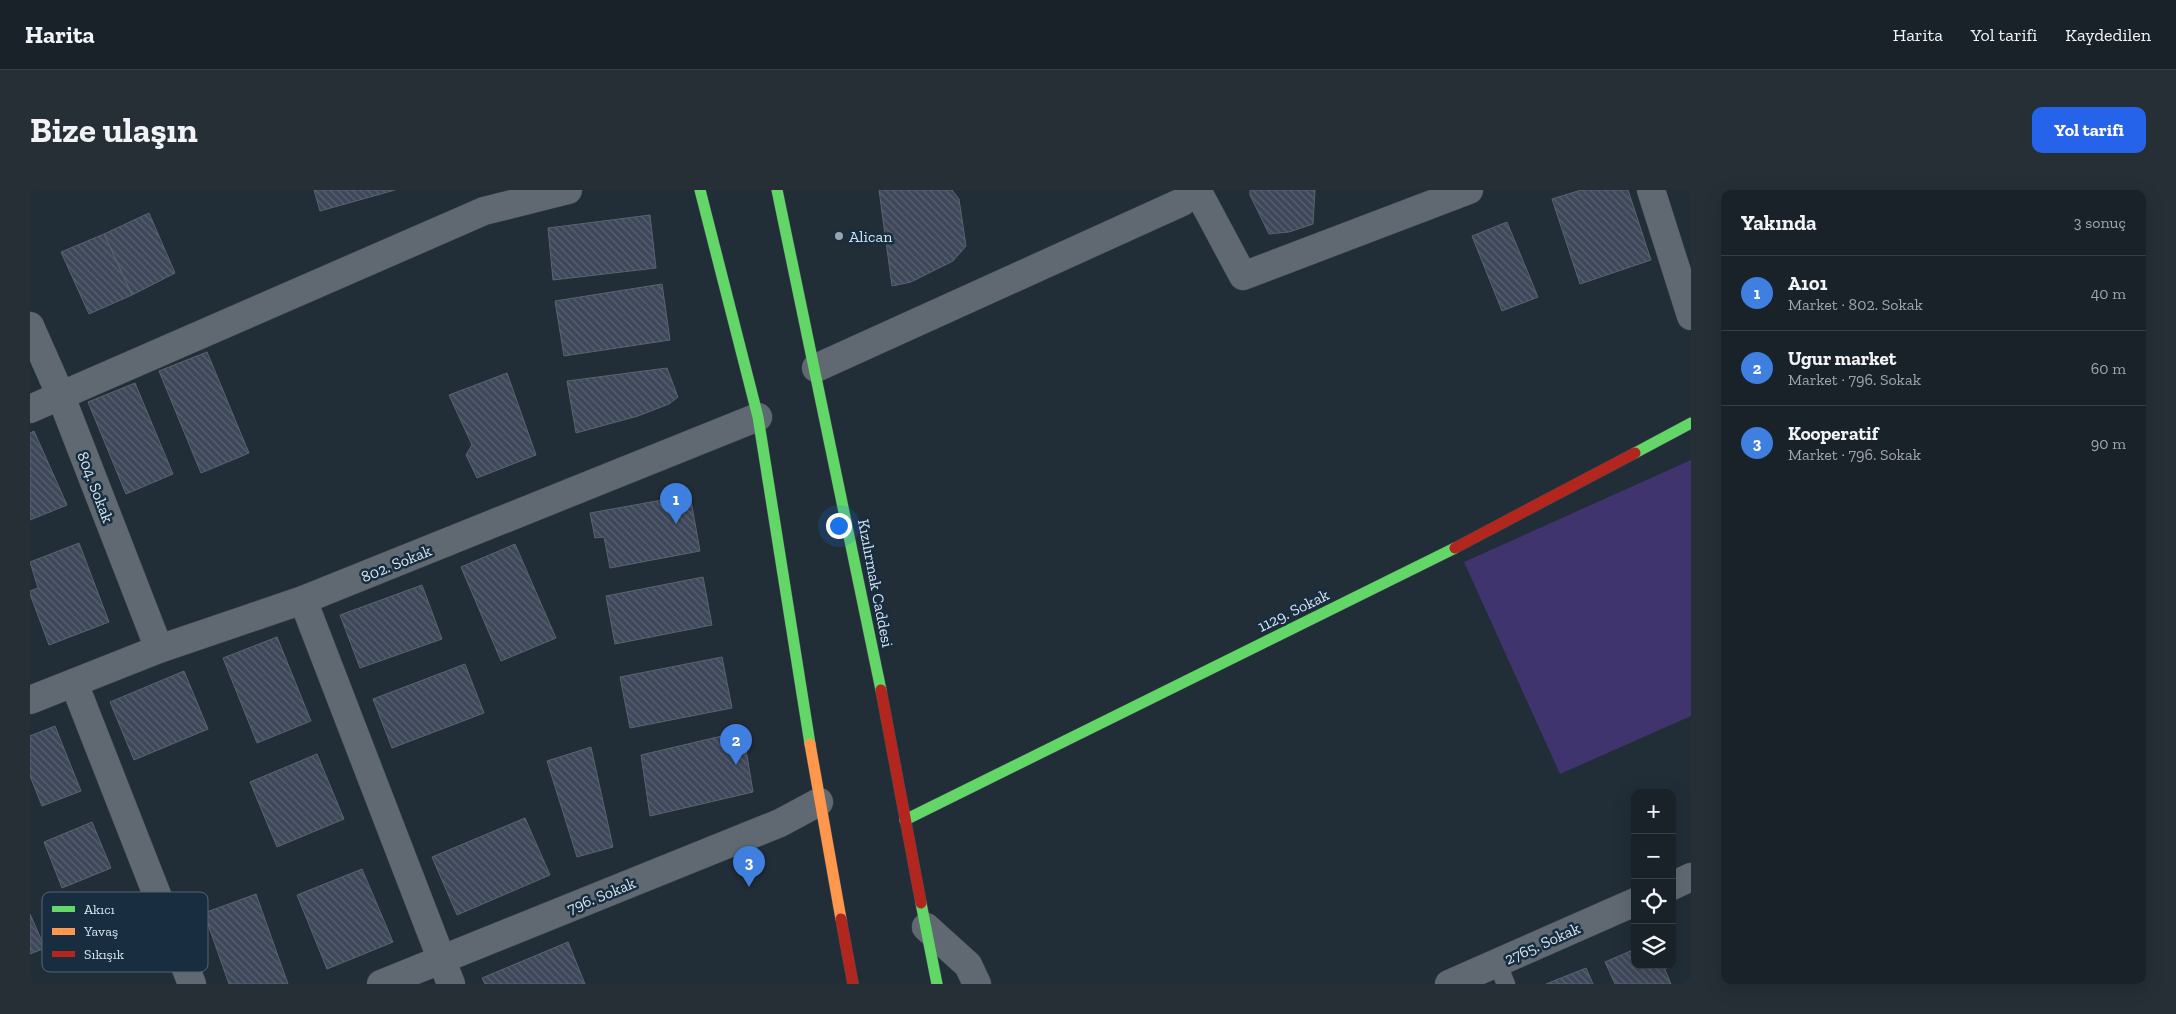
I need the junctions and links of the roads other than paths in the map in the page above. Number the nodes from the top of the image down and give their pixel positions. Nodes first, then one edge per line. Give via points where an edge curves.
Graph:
1 (568, 190) edge
2 (700, 190) edge
3 (776, 190) edge
4 (1196, 190) edge
5 (1469, 190) edge
6 (1651, 190) edge
7 (480, 201) edge
8 (1691, 316) edge
9 (30, 326) edge
10 (816, 368) junction
11 (60, 394) junction
12 (30, 409) edge
13 (758, 417) junction
14 (1691, 423) edge
15 (303, 600) junction
16 (159, 648) junction
17 (74, 683) junction
18 (30, 700) edge
19 (819, 802) junction
20 (905, 820) junction
21 (1691, 877) edge
22 (1676, 884) edge
23 (156, 892) edge
24 (1631, 904) edge
25 (926, 927) junction
26 (442, 959) junction
27 (187, 972) edge
28 (1502, 973) edge
29 (192, 984) edge
30 (381, 984) edge
31 (451, 984) edge
32 (854, 984) edge
33 (937, 984) edge
34 (977, 984) edge
35 (1449, 984) edge

1 - 7 street
2 - 13 main road
3 - 10 main road, Kızılırmak Caddesi
4 - 5 street via 1244,276
4 - 10 street via 1182,202
6 - 8 street
7 - 11 street
9 - 11 street, 804. Sokak
10 - 20 main road, Kızılırmak Caddesi
11 - 12 street
11 - 16 street, 804. Sokak
13 - 15 street, 802. Sokak
13 - 19 main road
14 - 20 main road, 1129. Sokak via 1490,531
15 - 16 street, 802. Sokak
15 - 26 street
16 - 17 street, 802. Sokak
17 - 18 street, 802. Sokak
17 - 23 street
19 - 26 street, 796. Sokak via 780,823
19 - 32 main road
20 - 25 main road, Kızılırmak Caddesi
21 - 22 street
24 - 28 street, 2765. Sokak
25 - 33 main road, Kızılırmak Caddesi
25 - 34 street via 968,965
26 - 30 street, 796. Sokak
26 - 31 street
27 - 29 street
28 - 35 street, 2765. Sokak

